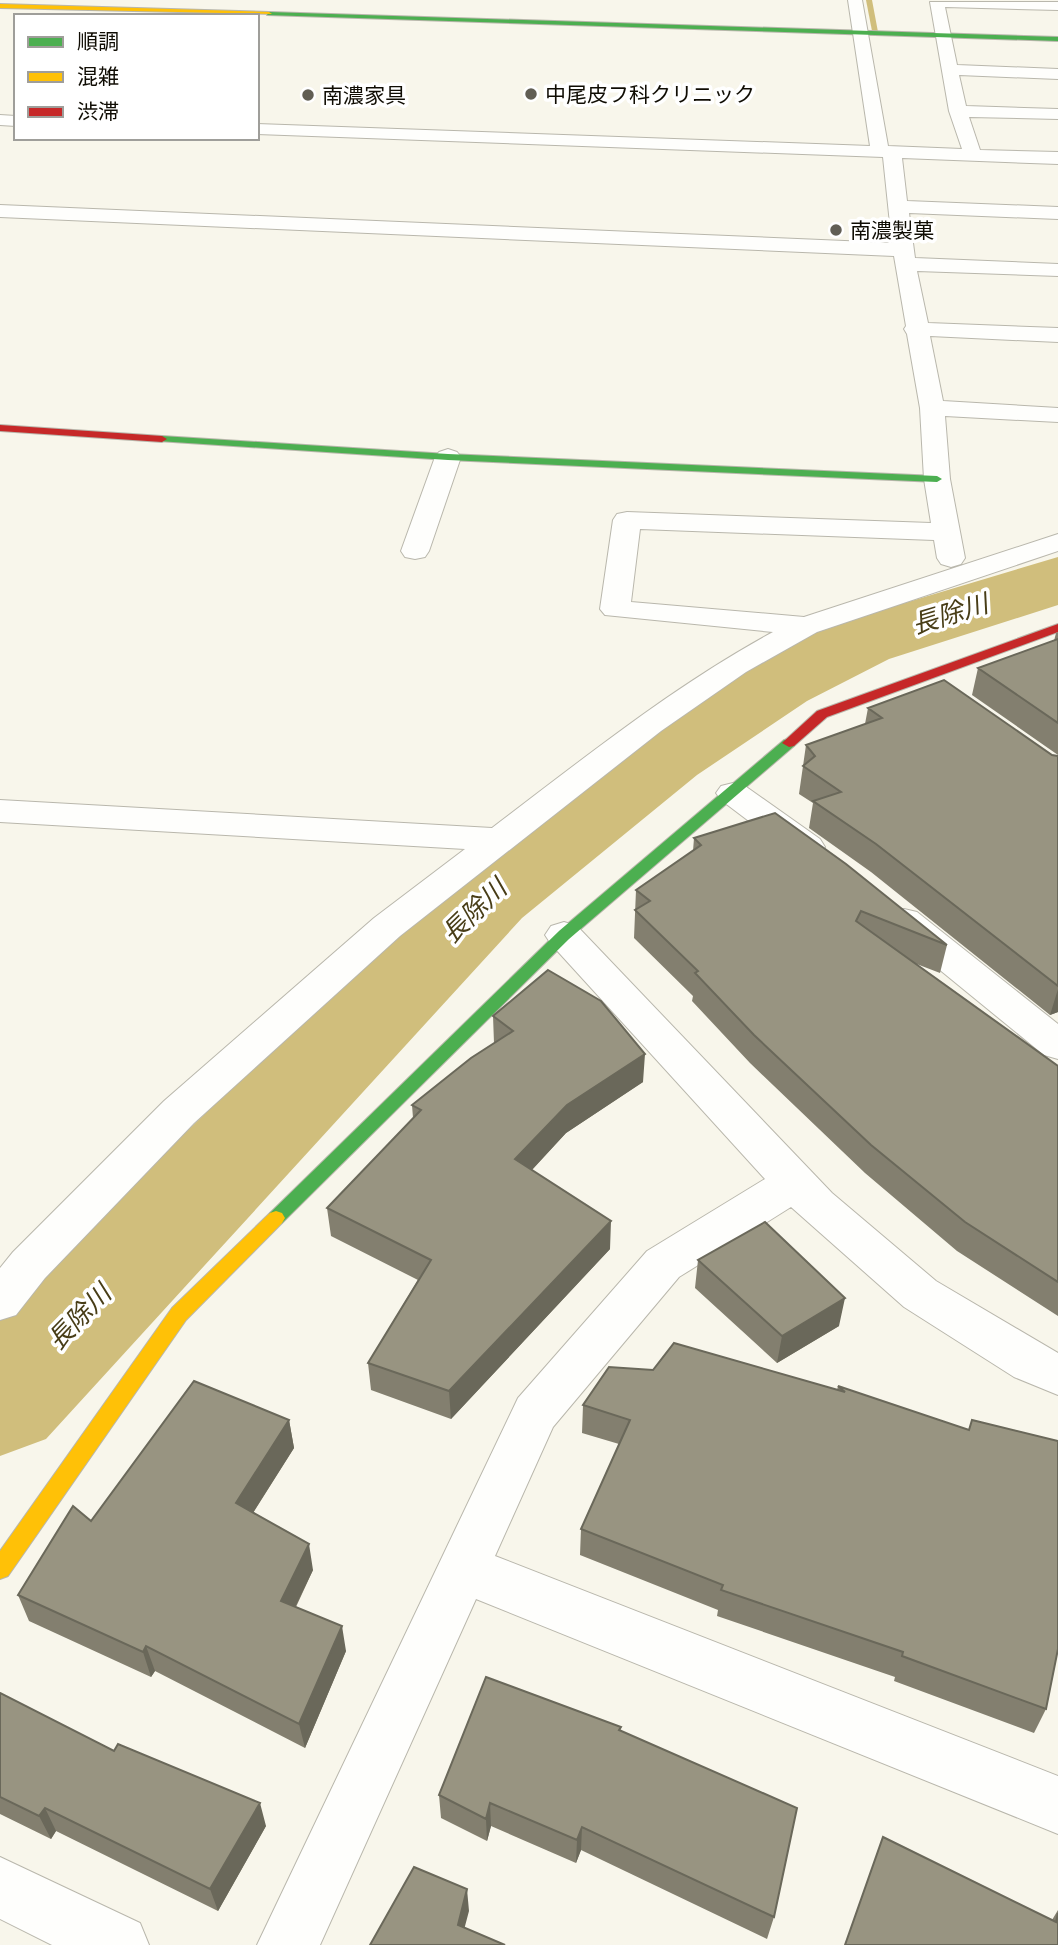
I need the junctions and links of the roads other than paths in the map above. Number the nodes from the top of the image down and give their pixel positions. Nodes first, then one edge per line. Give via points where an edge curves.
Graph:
1 (855, 0) edge
2 (0, 6) edge
3 (1058, 6) edge
4 (859, 31) junction
5 (943, 35) junction
6 (1058, 39) edge
7 (950, 70) junction
8 (1058, 74) edge
9 (958, 111) junction
10 (1058, 114) edge
11 (259, 130) edge
12 (886, 152) junction
13 (973, 155) junction
14 (1058, 158) edge
15 (900, 207) junction
16 (1058, 213) edge
17 (3, 215) edge
18 (905, 257) junction
19 (1058, 270) edge
20 (915, 329) junction
21 (1058, 335) edge
22 (932, 408) junction
23 (1058, 415) edge
24 (0, 428) edge
25 (448, 457) junction
26 (937, 478) junction
27 (946, 532) junction
28 (1058, 542) edge
29 (415, 551) dead end
30 (954, 577) junction
31 (806, 626) junction
32 (1058, 628) edge
33 (920, 676) junction
34 (952, 699) edge
35 (733, 793) junction
36 (0, 811) edge
37 (501, 840) junction
38 (833, 866) edge
39 (877, 899) edge
40 (564, 935) junction
41 (1058, 1045) edge
42 (794, 1183) junction
43 (0, 1301) edge
44 (1058, 1374) edge
45 (0, 1569) edge
46 (463, 1569) junction
47 (1058, 1805) edge
48 (0, 1887) edge
49 (118, 1945) edge
50 (288, 1945) edge

1 - 4 street
2 - 4 street
3 - 5 street via 937,2
4 - 5 street
4 - 12 street
5 - 6 street
5 - 7 street
7 - 8 street
7 - 9 street
9 - 10 street
9 - 13 street
11 - 12 street
12 - 13 street
12 - 15 street
13 - 14 street
15 - 16 street
15 - 18 street
17 - 18 street
18 - 19 street
18 - 20 street
20 - 21 street
20 - 22 street
22 - 23 street
22 - 26 street
24 - 25 street
25 - 26 street
25 - 29 street
26 - 27 street
27 - 30 street
27 - 31 street via 627,520 615,609
28 - 30 street
30 - 31 street
31 - 37 street via 735,665 650,724
32 - 33 street
33 - 34 street
33 - 35 street via 822,714
35 - 38 street
35 - 40 street
36 - 37 street
37 - 43 street via 387,927 179,1112 29,1265
39 - 41 street
40 - 42 street
40 - 45 street via 179,1314
42 - 44 street via 920,1294 1031,1363
42 - 46 street via 663,1264 535,1413
46 - 47 street
46 - 50 street
48 - 49 street

